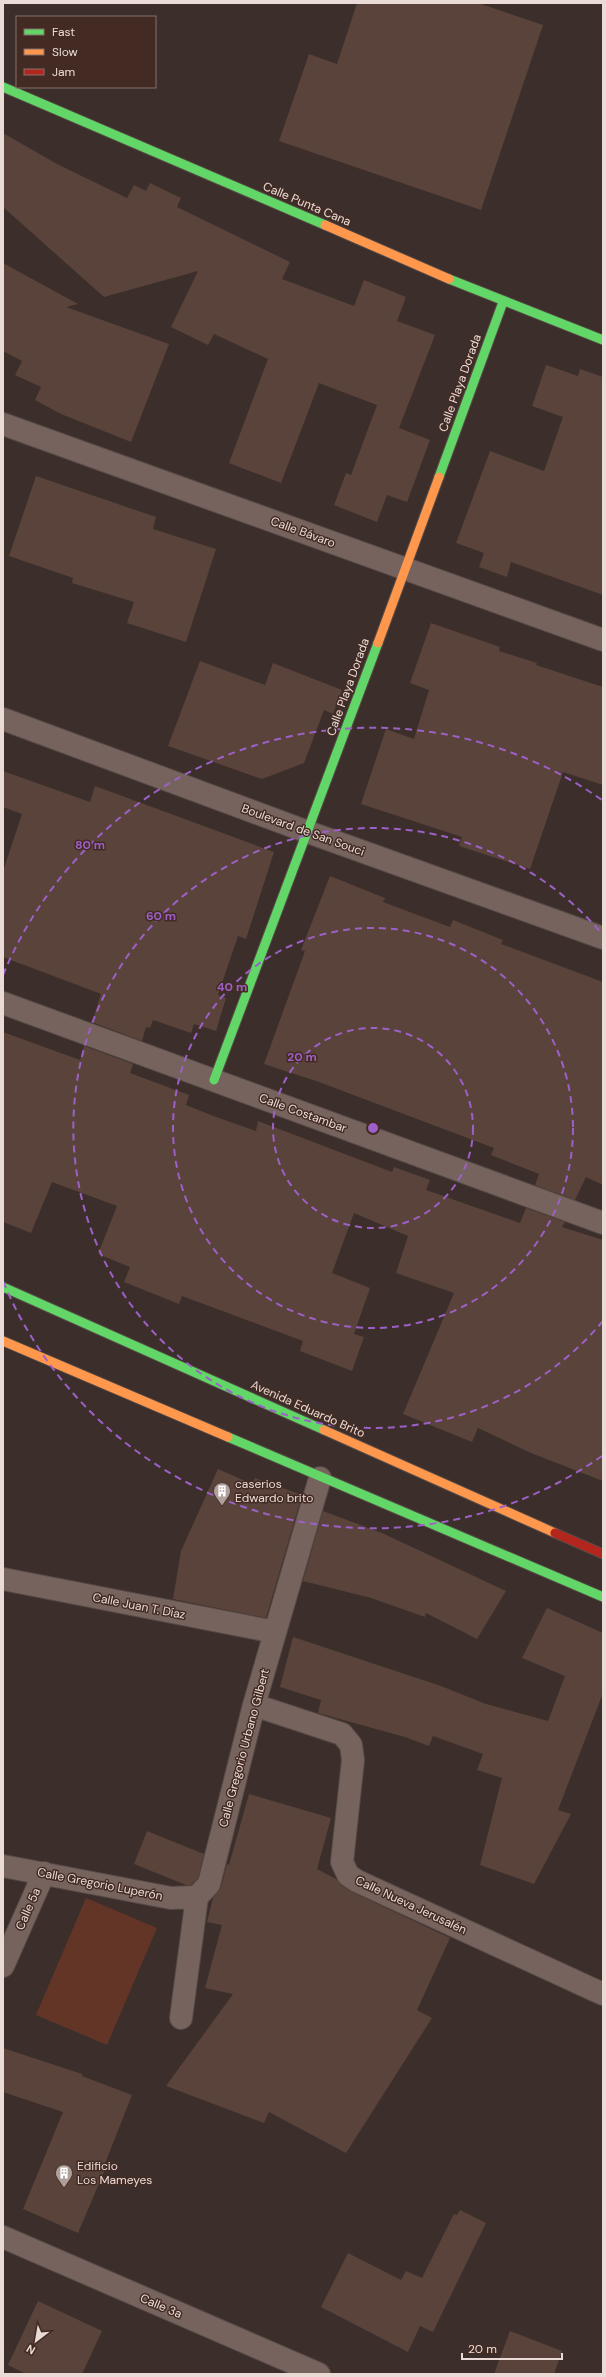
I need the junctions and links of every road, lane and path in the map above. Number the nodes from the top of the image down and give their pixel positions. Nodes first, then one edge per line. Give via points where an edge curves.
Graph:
1 (3, 87) edge
2 (503, 302) junction
3 (603, 340) edge
4 (3, 424) edge
5 (404, 569) junction
6 (603, 640) edge
7 (3, 719) edge
8 (308, 832) junction
9 (603, 938) edge
10 (3, 1003) edge
11 (214, 1080) junction
12 (603, 1223) edge
13 (3, 1287) edge
14 (3, 1341) edge
15 (320, 1478) junction
16 (603, 1554) edge
17 (3, 1579) edge
18 (603, 1597) edge
19 (275, 1632) junction
20 (254, 1705) junction
21 (3, 1866) edge
22 (44, 1873) junction
23 (197, 1897) junction
24 (3, 1966) edge
25 (603, 1994) edge
26 (181, 2018) dead end
27 (3, 2237) edge
28 (319, 2374) edge

1 - 2 street, Calle Punta Cana
2 - 3 street, Calle Punta Cana
2 - 5 street, Calle Playa Dorada
4 - 5 street, Calle Bávaro
5 - 6 street, Calle Bávaro
5 - 8 street, Calle Playa Dorada
7 - 8 street, Boulevard de San Souci
8 - 9 street, Boulevard de San Souci
8 - 11 street, Calle Playa Dorada
10 - 11 street, Calle Costambar
11 - 12 street, Calle Costambar
13 - 16 street, Avenida Eduardo Brito
14 - 15 street
15 - 18 street
15 - 19 street, Calle Gregorio Urbano Gilbert
17 - 19 street, Calle Juan T. Díaz
19 - 20 street, Calle Gregorio Urbano Gilbert
20 - 23 street, Calle Gregorio Urbano Gilbert via 209,1884
20 - 25 street, Calle Nueva Jerusalén via 342,1734 351,1745 353,1760 342,1862 348,1875
21 - 22 street, Calle Gregorio Luperón
22 - 23 street, Calle Gregorio Luperón via 170,1898
22 - 24 street, Calle 5a
23 - 26 street
27 - 28 street, Calle 3a

